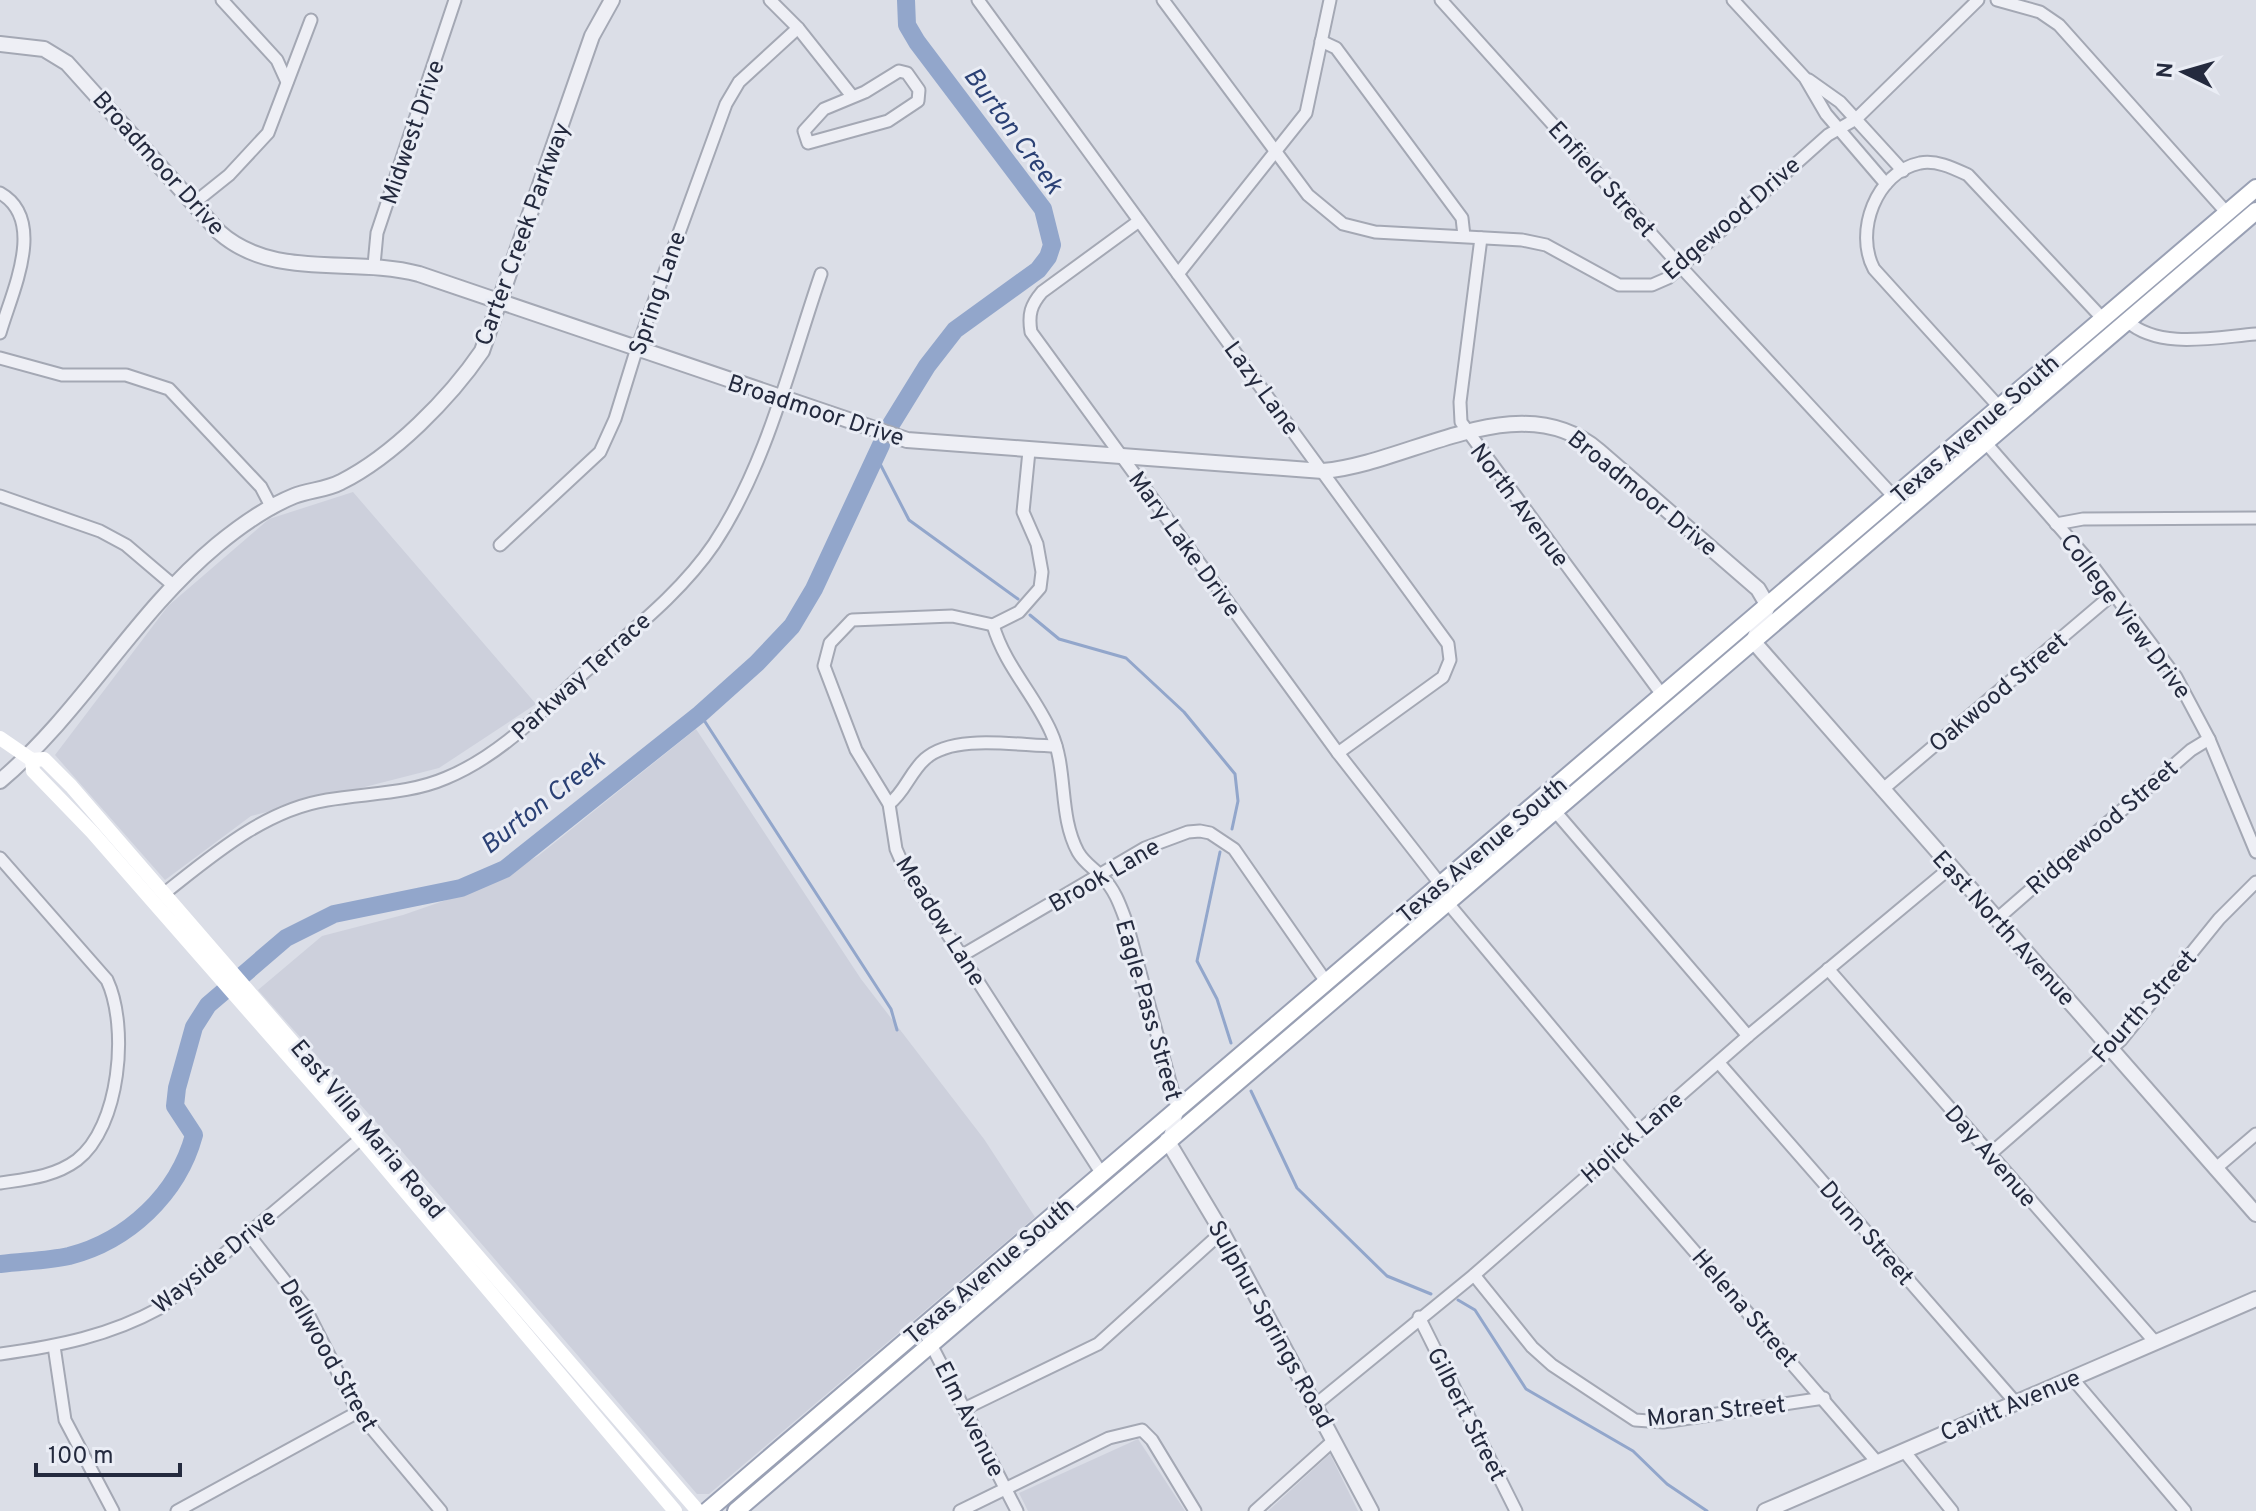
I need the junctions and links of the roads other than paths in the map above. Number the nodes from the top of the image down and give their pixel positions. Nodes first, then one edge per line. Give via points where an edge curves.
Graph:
1 (222, 0) edge
2 (455, 0) edge
3 (612, 0) edge
4 (770, 0) edge
5 (978, 0) edge
6 (1163, 0) edge
7 (1330, 0) edge
8 (1441, 0) edge
9 (1733, 0) edge
10 (1978, 0) edge
11 (1997, 0) edge
12 (311, 20) dead end
13 (798, 28) junction
14 (1321, 41) junction
15 (0, 44) edge
16 (1805, 78) junction
17 (287, 82) junction
18 (852, 96) junction
19 (1856, 119) junction
20 (1837, 128) junction
21 (1276, 152) junction
22 (1871, 167) junction
23 (1894, 177) junction
24 (2256, 188) edge
25 (0, 193) edge
26 (1875, 201) junction
27 (194, 203) junction
28 (2256, 211) edge
29 (2227, 213) junction
30 (1139, 221) junction
31 (1464, 236) junction
32 (1481, 238) junction
33 (374, 265) junction
34 (1681, 267) junction
35 (821, 274) dead end
36 (1178, 274) junction
37 (500, 303) junction
38 (2103, 319) junction
39 (2127, 321) junction
40 (0, 333) edge
41 (2256, 334) edge
42 (636, 351) junction
43 (0, 358) edge
44 (779, 398) junction
45 (2036, 399) junction
46 (2000, 408) junction
47 (1467, 434) junction
48 (1985, 442) junction
49 (1029, 451) junction
50 (1121, 458) junction
51 (1323, 471) junction
52 (0, 496) edge
53 (1895, 498) junction
54 (272, 508) junction
55 (2256, 518) edge
56 (2056, 524) junction
57 (500, 545) dead end
58 (173, 585) junction
59 (2113, 594) junction
60 (1768, 606) junction
61 (993, 625) junction
62 (1753, 641) junction
63 (1663, 696) junction
64 (0, 738) edge
65 (2209, 739) junction
66 (1056, 746) junction
67 (1338, 753) junction
68 (30, 758) junction
69 (0, 781) edge
70 (1882, 790) junction
71 (889, 804) junction
72 (1554, 810) junction
73 (1527, 813) junction
74 (2256, 852) edge
75 (0, 858) edge
76 (1950, 868) junction
77 (1102, 876) junction
78 (2256, 882) edge
79 (1441, 885) junction
80 (166, 892) junction
81 (1447, 902) junction
82 (1997, 919) junction
83 (961, 956) junction
84 (1828, 969) junction
85 (1327, 983) junction
86 (1748, 1036) junction
87 (2111, 1049) junction
88 (1719, 1063) junction
89 (1178, 1111) junction
90 (1638, 1131) junction
91 (2256, 1134) edge
92 (366, 1135) junction
93 (1167, 1140) junction
94 (1611, 1155) junction
95 (1989, 1155) junction
96 (2215, 1169) junction
97 (1102, 1174) junction
98 (0, 1183) edge
99 (2256, 1214) edge
100 (1222, 1232) junction
101 (249, 1235) junction
102 (1474, 1275) junction
103 (2256, 1299) edge
104 (1419, 1317) junction
105 (922, 1327) junction
106 (931, 1342) junction
107 (2155, 1342) junction
108 (54, 1346) junction
109 (0, 1354) edge
110 (2072, 1378) junction
111 (1824, 1398) junction
112 (2016, 1403) junction
113 (1315, 1405) junction
114 (966, 1408) junction
115 (358, 1412) junction
116 (1334, 1440) junction
117 (1904, 1451) junction
118 (1877, 1462) junction
119 (1006, 1489) junction
120 (1797, 1505) edge
121 (113, 1511) edge
122 (177, 1511) edge
123 (441, 1511) edge
124 (675, 1511) edge
125 (698, 1511) edge
126 (707, 1511) edge
127 (736, 1511) edge
128 (960, 1511) edge
129 (1017, 1511) edge
130 (1195, 1511) edge
131 (1255, 1511) edge
132 (1371, 1511) edge
133 (1516, 1511) edge
134 (1765, 1511) edge
135 (1952, 1511) edge
136 (2185, 1511) edge

1 - 17 street via 277,60
2 - 33 street, Midwest Drive via 377,233
3 - 37 street, Carter Creek Parkway via 592,36
4 - 13 street
5 - 30 street, Lazy Lane
6 - 21 street, Edgewood Drive
7 - 14 street
8 - 34 street, Enfield Street
9 - 16 street
10 - 19 street, Edgewood Drive
11 - 29 street via 2040,12 2059,25
12 - 17 street
13 - 18 street
13 - 42 street, Spring Lane via 739,82 726,104
14 - 21 street via 1306,113
14 - 31 street via 1336,48 1462,218
15 - 27 street, Broadmoor Drive via 36,47 67,63
16 - 19 street
16 - 20 street
17 - 27 street via 268,133
18 - 18 street via 813,119 804,131 808,143 888,121 920,95 907,73 899,71
19 - 20 street, Edgewood Drive
19 - 23 street
20 - 22 street
20 - 34 street, Edgewood Drive
21 - 31 street, Edgewood Drive via 1318,207 1343,224 1375,232
21 - 36 street
22 - 23 street
22 - 26 street
23 - 26 street
23 - 38 street via 1921,163 1934,163 1977,182
24 - 29 main road, Texas Avenue South
25 - 40 street via 15,209 25,236
26 - 46 street via 1865,244 1874,269
27 - 33 street, Broadmoor Drive via 227,239 260,258
28 - 39 main road, Texas Avenue South
29 - 38 main road, Texas Avenue South
30 - 36 street, Lazy Lane
30 - 50 street, Mary Lake Drive via 1042,292 1029,317 1040,347
31 - 32 street, Edgewood Drive
32 - 34 street, Edgewood Drive via 1546,245 1603,279 1633,287 1652,285
32 - 47 street, North Avenue via 1460,402
33 - 37 street, Broadmoor Drive via 419,274
34 - 53 street, Enfield Street
35 - 44 street, Parkway Terrace
36 - 51 street, Lazy Lane
37 - 42 street, Broadmoor Drive
37 - 54 street, Carter Creek Parkway via 482,351 464,378 391,447 340,483
38 - 45 main road via 2103,330 2040,384
38 - 46 main road, Texas Avenue South
39 - 41 street via 2159,338
39 - 45 main road, Texas Avenue South
42 - 44 street, Broadmoor Drive
42 - 57 street, Spring Lane via 600,452
43 - 54 street via 62,375 126,375 169,389 261,487
44 - 49 street, Broadmoor Drive via 907,440
44 - 80 street, Parkway Terrace via 750,478 702,559 666,599 500,748 425,785 326,800 281,814 241,836
45 - 48 main road, Texas Avenue South
46 - 53 main road, Texas Avenue South
47 - 51 street, Broadmoor Drive
47 - 60 street, Broadmoor Drive via 1524,422 1579,436 1720,554 1758,589
47 - 63 street, North Avenue
48 - 56 street, College View Drive
48 - 62 main road, Texas Avenue South
49 - 50 street, Broadmoor Drive
49 - 61 street via 1023,512 1041,560 1040,588 1019,612
50 - 51 street, Broadmoor Drive
50 - 67 street, Mary Lake Drive
51 - 67 street, Lazy Lane via 1441,629 1450,652 1443,677
52 - 58 street via 100,531 126,545
53 - 60 main road, Texas Avenue South
54 - 58 street, Carter Creek Parkway via 215,546
55 - 56 street via 2083,519
56 - 59 street, College View Drive
58 - 68 street, Carter Creek Parkway
59 - 65 street, College View Drive via 2176,677
59 - 70 street, Oakwood Street
60 - 62 street
60 - 63 main road, Texas Avenue South
61 - 66 street, Eagle Pass Street via 1009,667
61 - 71 street, Meadow Lane via 952,616 861,618 843,626 830,643 824,666 827,680 856,750
62 - 70 street, East North Avenue
62 - 72 main road, Texas Avenue South
63 - 73 main road, Texas Avenue South
64 - 68 main road, East Villa Maria Road
65 - 74 street, College View Drive
65 - 82 street, Ridgewood Street
66 - 71 street via 989,742 940,751 925,759
66 - 77 street, Eagle Pass Street via 1070,831 1088,867
67 - 79 street, Mary Lake Drive
68 - 69 street, Carter Creek Parkway
68 - 80 main road, East Villa Maria Road via 44,759
68 - 92 main road, East Villa Maria Road via 33,771
70 - 76 street, East North Avenue
71 - 83 street, Meadow Lane via 903,865
72 - 81 main road, Texas Avenue South
72 - 86 street
73 - 79 main road, Texas Avenue South
73 - 81 main road via 1523,826 1449,890
75 - 98 street via 107,980 116,1000 118,1051 110,1109 89,1150 59,1171
76 - 82 street, East North Avenue
76 - 84 street, Holick Lane
77 - 83 street, Brook Lane
77 - 85 street, Brook Lane via 1167,838 1210,833 1234,849
77 - 89 street, Eagle Pass Street via 1126,921
78 - 87 street, Fourth Street
79 - 85 main road, Texas Avenue South
80 - 92 main road, East Villa Maria Road
81 - 90 street
81 - 93 main road, Texas Avenue South
82 - 87 street, East North Avenue
83 - 97 street, Meadow Lane
84 - 86 street, Holick Lane
84 - 95 street, Day Avenue
85 - 89 main road, Texas Avenue South
86 - 88 street, Holick Lane
87 - 95 street, Fourth Street
87 - 96 street, East North Avenue
88 - 90 street, Holick Lane
88 - 112 street, Dunn Street
89 - 93 street, Eagle Pass Street
89 - 97 main road, Texas Avenue South
90 - 94 street, Holick Lane
91 - 96 street
92 - 101 street, Wayside Drive
92 - 124 main road, East Villa Maria Road
92 - 125 main road, East Villa Maria Road
93 - 100 street, Sulphur Springs Road
93 - 106 main road, Texas Avenue South
94 - 102 street, Holick Lane
94 - 111 street, Helena Street
95 - 107 street, Day Avenue
96 - 99 street, East North Avenue
97 - 105 main road, Texas Avenue South
100 - 113 street, Sulphur Springs Road
100 - 114 street via 1098,1344
101 - 108 street, Wayside Drive via 160,1308 124,1328
101 - 115 street, Dellwood Street via 303,1304
102 - 104 street, Holick Lane
102 - 111 street, Moran Street via 1532,1347 1635,1420 1663,1422
103 - 107 street, Cavitt Avenue
104 - 113 street, Holick Lane
104 - 133 street, Gilbert Street
105 - 106 street, Elm Avenue
105 - 126 main road, Texas Avenue South
106 - 114 street, Elm Avenue
106 - 127 main road, Texas Avenue South
107 - 110 street, Cavitt Avenue
108 - 109 street, Wayside Drive
108 - 121 street via 65,1420
110 - 112 street, Cavitt Avenue
110 - 136 street
111 - 118 street, Helena Street
112 - 117 street, Cavitt Avenue
113 - 116 street, Sulphur Springs Road
114 - 119 street, Elm Avenue
115 - 122 street
115 - 123 street, Dellwood Street
116 - 131 street
116 - 132 street, Sulphur Springs Road
117 - 118 street, Cavitt Avenue
117 - 135 street
118 - 120 street, Cavitt Avenue
119 - 128 street
119 - 129 street, Elm Avenue
119 - 130 street via 1109,1438 1142,1430
120 - 134 street, Cavitt Avenue

